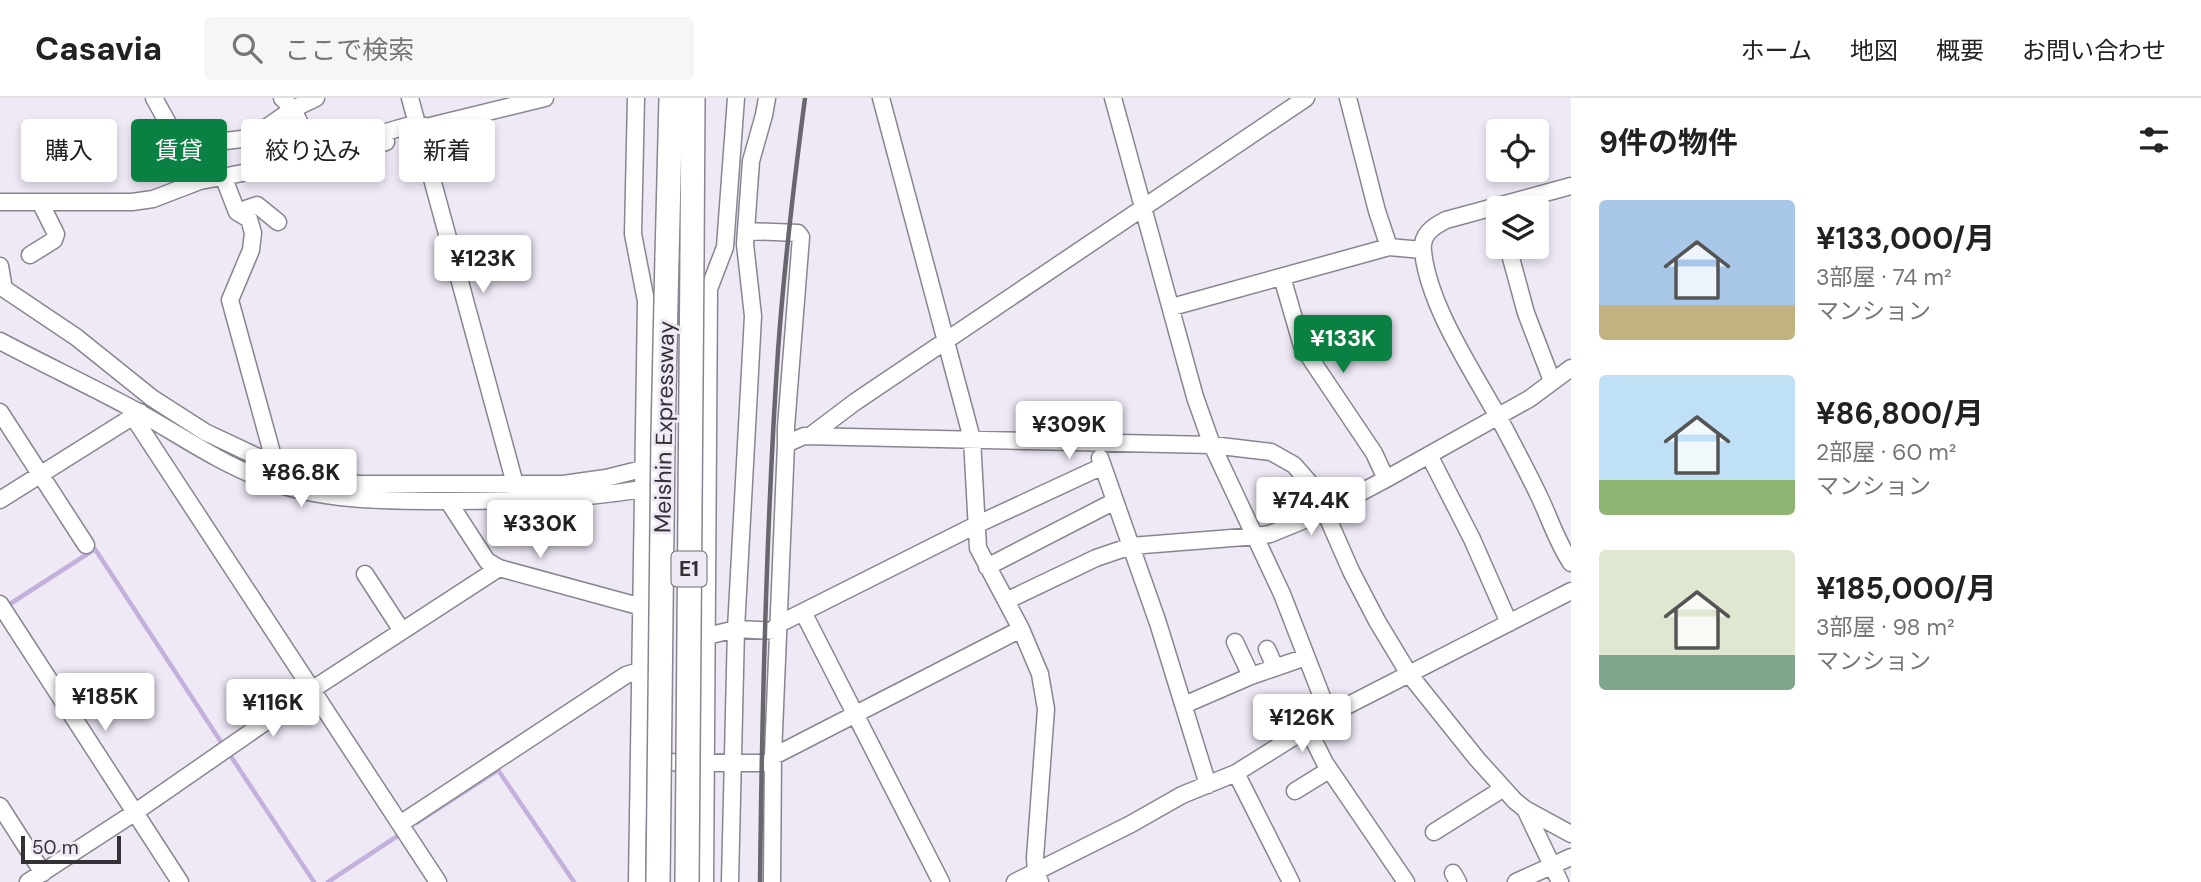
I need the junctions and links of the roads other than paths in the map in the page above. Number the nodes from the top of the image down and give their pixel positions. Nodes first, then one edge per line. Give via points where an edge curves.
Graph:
1 (154, 98) edge
2 (316, 98) edge
3 (410, 98) edge
4 (545, 98) edge
5 (636, 98) edge
6 (671, 98) edge
7 (693, 98) edge
8 (736, 98) edge
9 (767, 98) edge
10 (881, 98) edge
11 (1113, 98) edge
12 (1306, 98) edge
13 (1348, 98) edge
14 (287, 104) edge
15 (166, 119) edge
16 (416, 119) edge
17 (459, 119) edge
18 (227, 141) edge
19 (197, 182) edge
20 (225, 182) edge
21 (433, 182) edge
22 (1571, 186) edge
23 (1541, 196) edge
24 (0, 202) edge
25 (40, 202) junction
26 (1143, 210) junction
27 (237, 212) junction
28 (1486, 213) edge
29 (278, 222) dead end
30 (746, 231) junction
31 (1389, 247) junction
32 (1422, 250) junction
33 (30, 254) dead end
34 (1511, 259) edge
35 (0, 266) edge
36 (1282, 277) junction
37 (2, 287) edge
38 (1172, 307) junction
39 (0, 341) edge
40 (946, 341) junction
41 (1571, 368) edge
42 (1552, 381) junction
43 (152, 398) junction
44 (0, 412) edge
45 (135, 414) junction
46 (1498, 415) junction
47 (810, 436) junction
48 (972, 439) junction
49 (1096, 443) junction
50 (786, 444) junction
51 (1212, 445) junction
52 (1429, 455) junction
53 (277, 466) junction
54 (1103, 466) junction
55 (642, 468) junction
56 (40, 475) junction
57 (1386, 480) junction
58 (275, 484) junction
59 (642, 489) junction
60 (518, 493) junction
61 (0, 500) edge
62 (448, 501) junction
63 (1115, 501) junction
64 (1324, 512) junction
65 (976, 524) junction
66 (1256, 536) junction
67 (86, 545) dead end
68 (1131, 546) junction
69 (1570, 558) edge
70 (986, 567) junction
71 (499, 568) junction
72 (365, 574) dead end
73 (1571, 591) edge
74 (1006, 601) junction
75 (0, 604) edge
76 (642, 607) junction
77 (803, 612) junction
78 (1509, 623) junction
79 (777, 628) junction
80 (736, 629) junction
81 (1021, 629) junction
82 (402, 631) junction
83 (707, 640) junction
84 (640, 642) junction
85 (1236, 642) dead end
86 (1267, 649) dead end
87 (1306, 657) junction
88 (1275, 667) junction
89 (639, 671) junction
90 (1409, 674) junction
91 (1251, 676) junction
92 (313, 689) junction
93 (1184, 705) junction
94 (855, 713) junction
95 (1329, 715) junction
96 (1308, 729) junction
97 (773, 759) junction
98 (638, 762) junction
99 (706, 763) junction
100 (732, 763) junction
101 (1329, 770) junction
102 (1236, 773) junction
103 (1208, 785) junction
104 (1501, 786) junction
105 (1295, 792) dead end
106 (0, 806) edge
107 (1525, 809) junction
108 (134, 813) junction
109 (400, 824) junction
110 (1434, 832) dead end
111 (1571, 834) edge
112 (1571, 857) edge
113 (1552, 866) junction
114 (43, 873) junction
115 (1038, 877) edge
116 (28, 882) edge
117 (180, 882) edge
118 (438, 882) edge
119 (637, 882) edge
120 (658, 882) edge
121 (687, 882) edge
122 (705, 882) edge
123 (730, 882) edge
124 (772, 882) edge
125 (941, 882) edge
126 (1015, 882) edge
127 (1291, 882) edge
128 (1406, 882) edge
129 (1516, 882) edge
130 (1560, 882) edge

1 - 15 street
2 - 14 street
3 - 16 street
4 - 17 street
5 - 55 street via 633,234 646,300
6 - 120 highway, Meishin Expressway / E1, bridge
7 - 121 highway, Meishin Expressway / E1, bridge
8 - 83 street via 725,247 709,289
9 - 30 street via 751,161
10 - 40 street
11 - 26 street
12 - 26 street
13 - 31 street
14 - 18 street via 251,138
19 - 25 street via 132,202
20 - 27 street
21 - 60 street
22 - 23 street
24 - 25 street
25 - 33 street via 56,234 54,240
26 - 38 street
26 - 40 street
27 - 29 street via 257,205
27 - 53 street via 249,219 253,233 251,250 230,300
28 - 32 street via 1432,227
30 - 50 street via 798,233 801,237
30 - 80 street via 752,316
31 - 32 street
31 - 36 street
32 - 46 street via 1447,326
34 - 42 street
35 - 37 street
36 - 38 street
36 - 57 street via 1302,346 1374,453
37 - 43 street via 76,337
38 - 51 street
39 - 45 street
40 - 47 street
40 - 48 street
41 - 42 street
42 - 46 street
43 - 45 street
43 - 53 street via 205,432
44 - 56 street
45 - 56 street
45 - 58 street
45 - 92 street
46 - 52 street
46 - 69 street
47 - 48 street
47 - 50 street
48 - 49 street
48 - 65 street
49 - 51 street
49 - 54 street
50 - 79 street
51 - 64 street via 1271,452 1294,465 1315,489
51 - 66 street
52 - 57 street
52 - 78 street
53 - 58 street
53 - 60 street via 358,484
54 - 63 street
54 - 65 street
55 - 59 street
55 - 60 street
56 - 61 street
56 - 67 street
57 - 64 street
58 - 62 street via 349,497
59 - 60 street via 602,496
59 - 76 street
60 - 62 street
62 - 71 street via 487,561
63 - 68 street
63 - 70 street
64 - 66 street
64 - 90 street via 1350,571
65 - 70 street
65 - 77 street
66 - 68 street
66 - 87 street
68 - 74 street
68 - 93 street
70 - 74 street
71 - 76 street
71 - 82 street
72 - 82 street
73 - 78 street
74 - 81 street
75 - 108 street
76 - 84 street
77 - 79 street
77 - 94 street
78 - 90 street
79 - 80 street
79 - 97 street
80 - 83 street
80 - 100 street
81 - 94 street
81 - 115 street via 1040,674 1046,709 1035,858
82 - 92 street
83 - 84 street
83 - 99 street
84 - 89 street
85 - 91 street
86 - 88 street
87 - 88 street
87 - 95 street
88 - 91 street
89 - 98 street
89 - 109 street via 626,675
90 - 95 street
90 - 104 street
91 - 93 street
92 - 108 street
92 - 109 street
93 - 103 street
94 - 97 street
94 - 125 street
95 - 96 street
96 - 101 street
96 - 102 street
97 - 100 street
97 - 124 street
98 - 99 street
98 - 119 street
99 - 100 street
99 - 122 street
100 - 123 street
101 - 105 street
101 - 128 street
102 - 103 street
102 - 127 street
103 - 115 street via 1182,795
104 - 107 street
104 - 110 street
106 - 114 street
107 - 111 street
107 - 113 street
108 - 114 street
108 - 117 street
109 - 118 street
112 - 113 street
113 - 129 street
113 - 130 street
114 - 116 street
115 - 126 street

